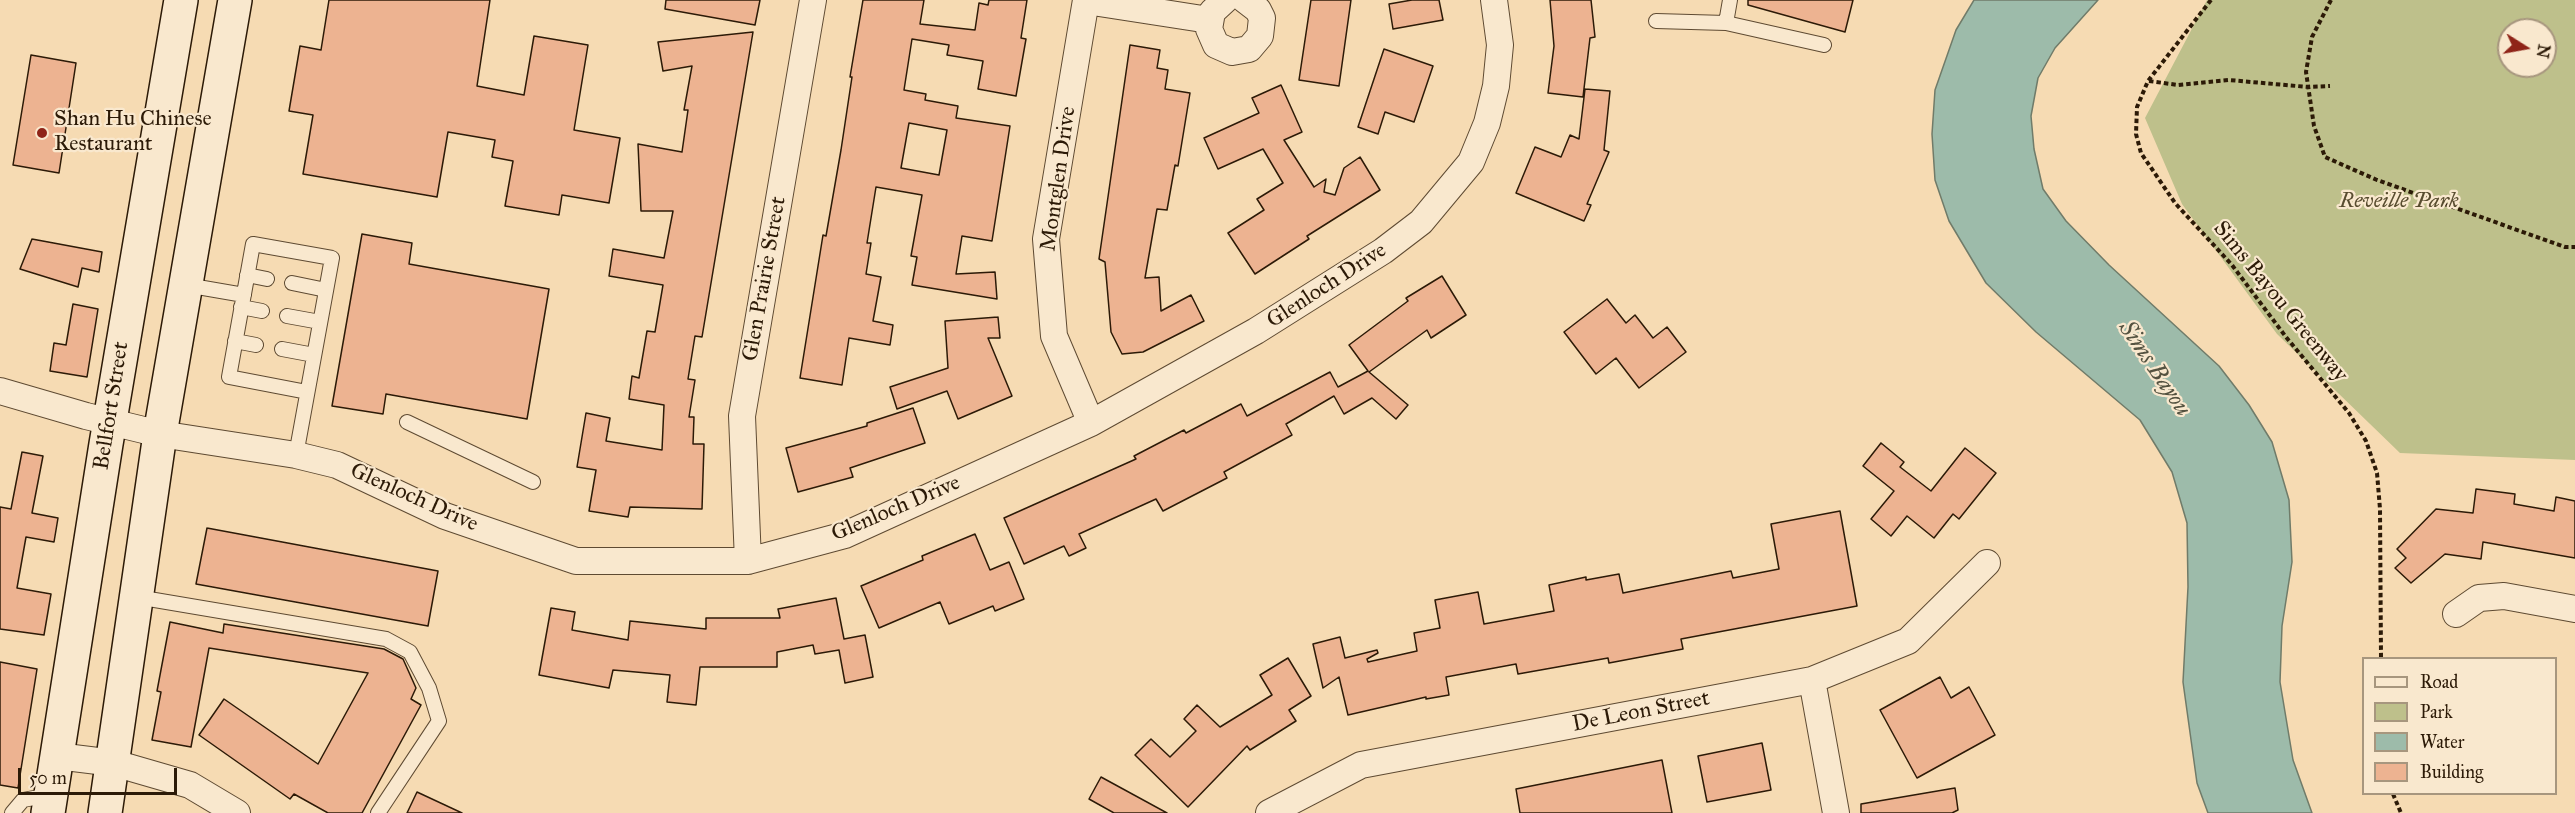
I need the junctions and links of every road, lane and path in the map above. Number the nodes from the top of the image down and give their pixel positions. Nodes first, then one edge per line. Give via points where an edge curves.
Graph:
1 (181, 0) edge
2 (235, 0) edge
3 (813, 0) edge
4 (1225, 0) edge
5 (1245, 0) edge
6 (1730, 0) edge
7 (2211, 0) edge
8 (2331, 0) edge
9 (1086, 1) edge
10 (1496, 10) edge
11 (1209, 20) junction
12 (1656, 21) dead end
13 (1726, 23) junction
14 (1824, 45) dead end
15 (2148, 81) junction
16 (2330, 86) dead end
17 (2308, 87) junction
18 (2575, 247) edge
19 (247, 275) junction
20 (267, 279) dead end
21 (292, 283) dead end
22 (186, 285) junction
23 (326, 290) junction
24 (243, 301) junction
25 (262, 311) dead end
26 (287, 316) dead end
27 (320, 322) junction
28 (235, 341) junction
29 (256, 345) dead end
30 (282, 349) dead end
31 (314, 355) junction
32 (0, 391) edge
33 (307, 392) junction
34 (110, 422) junction
35 (407, 422) dead end
36 (1091, 423) junction
37 (160, 434) junction
38 (296, 455) junction
39 (534, 482) dead end
40 (748, 561) junction
41 (1987, 563) dead end
42 (137, 597) junction
43 (2575, 609) edge
44 (2456, 614) dead end
45 (2381, 657) edge
46 (1812, 680) junction
47 (57, 756) junction
48 (114, 764) junction
49 (2393, 795) edge
50 (49, 804) edge
51 (12, 813) edge
52 (105, 813) edge
53 (237, 813) edge
54 (378, 813) edge
55 (1269, 813) edge
56 (1836, 813) edge
57 (2401, 813) edge

1 - 34 main road, Bellfort Street
2 - 22 main road
3 - 40 street, Glen Prairie Street via 742,416
4 - 11 street
5 - 11 street via 1262,18 1260,36 1249,49 1232,52 1216,45
6 - 13 lane
7 - 15 path, Sims Bayou Greenway
8 - 17 path via 2312,37 2306,72
9 - 11 street
9 - 36 street, Montglen Drive via 1046,239 1054,336
10 - 36 street, Glenloch Drive via 1500,45 1487,123 1471,162 1421,222 1383,251 1256,331
12 - 13 lane
13 - 14 lane
15 - 17 path via 2178,85 2229,80
15 - 45 path, Sims Bayou Greenway via 2137,107 2136,134 2153,174 2232,265 2349,413 2366,441 2377,473 2380,509
16 - 17 path
17 - 18 path via 2314,126 2325,158 2565,247
19 - 20 lane
19 - 23 lane via 254,244 332,258
19 - 24 lane
21 - 23 lane
22 - 24 lane
22 - 37 main road
23 - 27 lane
24 - 25 lane
24 - 28 lane
26 - 27 lane
27 - 31 lane
28 - 29 lane
28 - 33 lane via 229,377
30 - 31 lane
31 - 33 lane
32 - 34 street, Glenloch Drive
33 - 38 lane
34 - 37 street, Glenloch Drive
34 - 47 main road, Bellfort Street
35 - 39 lane
36 - 40 street, Glenloch Drive via 844,535
37 - 38 street, Glenloch Drive
37 - 42 main road
38 - 40 street, Glenloch Drive via 337,465 446,516 576,561
41 - 46 street, De Leon Street via 1908,640
42 - 48 main road
42 - 54 lane via 386,639 410,652 429,688 439,721
43 - 44 street via 2504,596 2479,598
46 - 55 street, De Leon Street via 1361,765
46 - 56 street
47 - 48 street
47 - 50 main road, Bellfort Street
48 - 52 main road
48 - 53 street via 190,785
49 - 57 path
50 - 51 lane via 23,800

